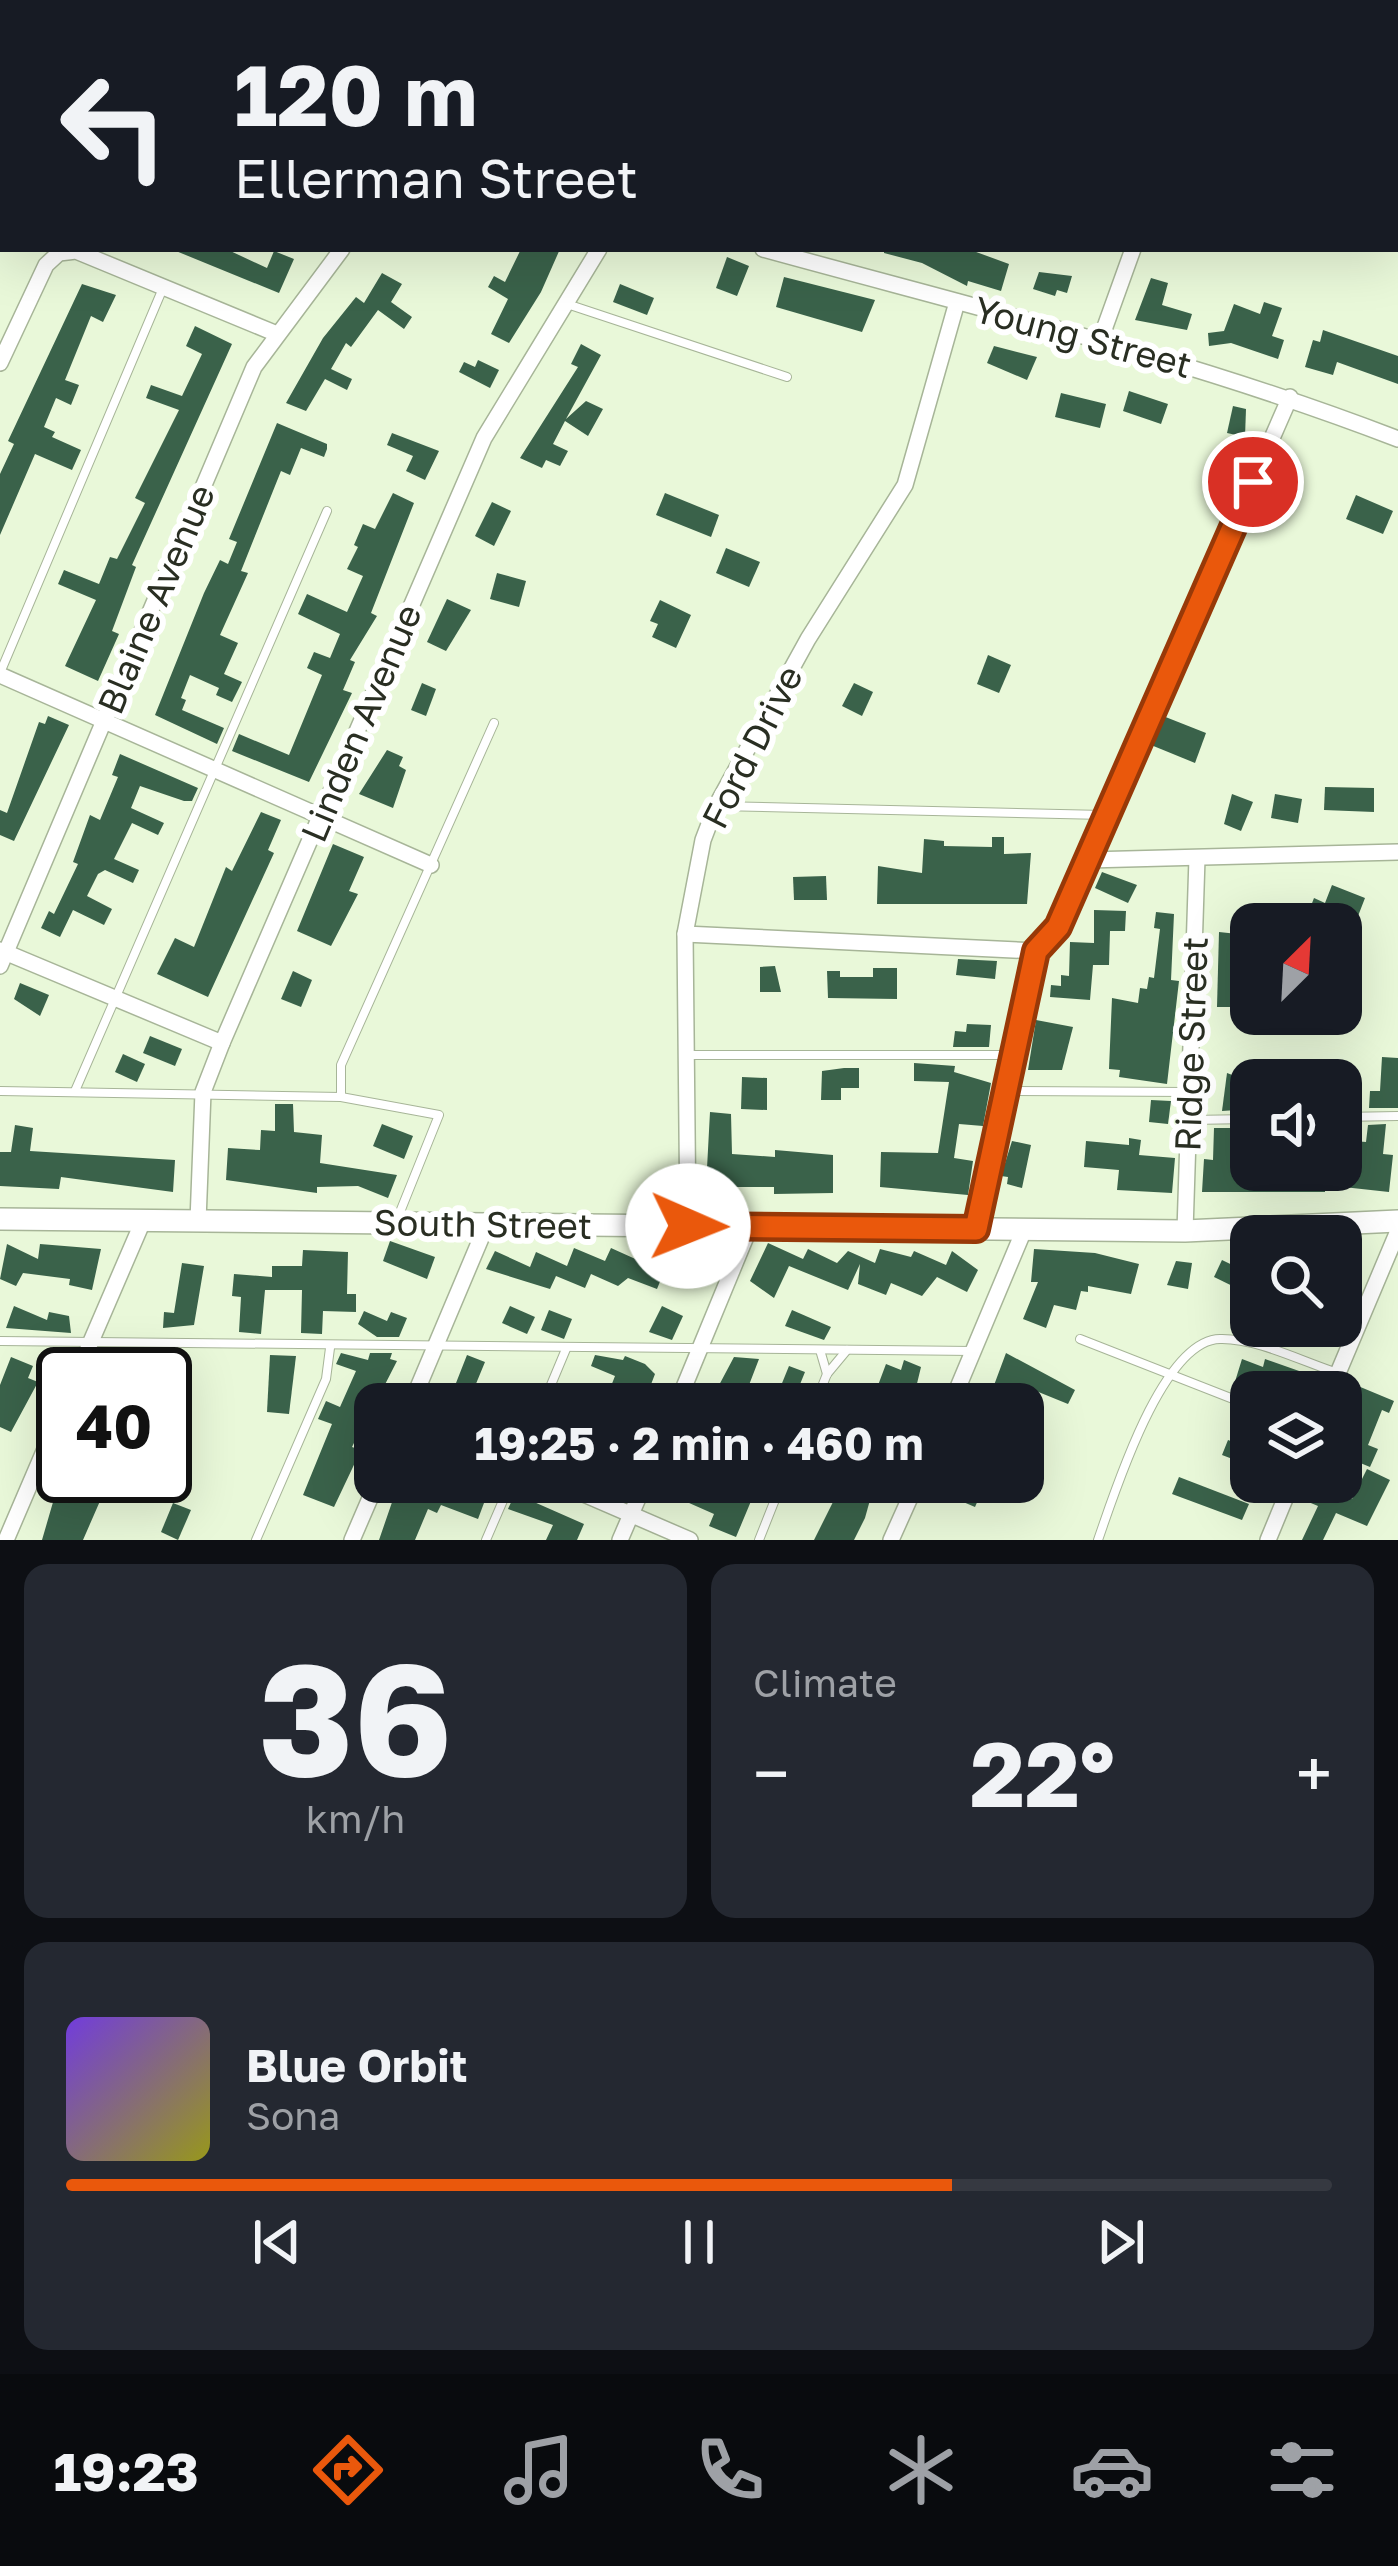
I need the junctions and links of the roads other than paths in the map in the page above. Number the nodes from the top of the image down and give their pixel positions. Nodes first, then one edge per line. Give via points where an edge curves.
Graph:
1 (341, 252) edge
2 (597, 252) edge
3 (775, 252) edge
4 (1132, 252) edge
5 (164, 285) junction
6 (957, 302) junction
7 (566, 304) junction
8 (277, 334) junction
9 (1101, 338) junction
10 (0, 363) edge
11 (787, 377) dead end
12 (1290, 397) junction
13 (1398, 439) edge
14 (327, 511) dead end
15 (0, 674) edge
16 (104, 720) junction
17 (494, 723) dead end
18 (215, 768) junction
19 (716, 806) junction
20 (321, 814) junction
21 (1108, 815) junction
22 (1398, 852) edge
23 (1197, 858) junction
24 (1088, 860) junction
25 (431, 866) junction
26 (685, 934) junction
27 (1036, 951) junction
28 (2, 956) edge
29 (114, 998) junction
30 (223, 1043) junction
31 (686, 1055) junction
32 (1015, 1055) junction
33 (1009, 1090) junction
34 (0, 1091) edge
35 (74, 1091) junction
36 (203, 1092) junction
37 (1190, 1092) junction
38 (341, 1097) junction
39 (1398, 1116) edge
40 (1362, 1117) edge
41 (1230, 1119) edge
42 (1189, 1120) junction
43 (0, 1219) edge
44 (143, 1221) junction
45 (198, 1221) junction
46 (1398, 1221) edge
47 (396, 1223) junction
48 (487, 1224) junction
49 (688, 1226) junction
50 (750, 1227) junction
51 (976, 1229) junction
52 (1024, 1230) junction
53 (1185, 1231) junction
54 (1398, 1231) edge
55 (1080, 1340) dead end
56 (0, 1341) edge
57 (89, 1345) junction
58 (330, 1348) junction
59 (435, 1348) junction
60 (566, 1349) junction
61 (700, 1349) junction
62 (820, 1350) junction
63 (847, 1350) junction
64 (974, 1351) junction
65 (1332, 1371) edge
66 (1339, 1371) edge
67 (827, 1374) junction
68 (1169, 1375) junction
69 (420, 1383) edge
70 (552, 1383) edge
71 (686, 1383) edge
72 (823, 1383) edge
73 (960, 1383) edge
74 (1230, 1398) edge
75 (36, 1470) edge
76 (368, 1503) edge
77 (502, 1503) edge
78 (606, 1503) edge
79 (636, 1503) edge
80 (774, 1503) edge
81 (907, 1503) edge
82 (1283, 1503) edge
83 (632, 1514) junction
84 (6, 1540) edge
85 (256, 1540) edge
86 (352, 1540) edge
87 (486, 1540) edge
88 (620, 1540) edge
89 (691, 1540) edge
90 (759, 1540) edge
91 (891, 1540) edge
92 (1098, 1540) edge
93 (1268, 1540) edge

1 - 8 street, Blaine Avenue
2 - 7 street, Linden Avenue
3 - 6 street, Young Street
4 - 9 street
5 - 8 street
5 - 10 street via 96,256 59,254 35,282
5 - 15 lane
6 - 9 street, Young Street
6 - 19 street, Ford Drive via 905,485
7 - 11 lane
7 - 20 street, Linden Avenue via 484,438
8 - 16 street, Blaine Avenue via 254,367
9 - 12 street, Young Street
12 - 13 street, Young Street
12 - 21 street
14 - 18 lane
15 - 16 street
16 - 18 street
16 - 28 street, Blaine Avenue
17 - 25 lane
18 - 20 street
18 - 29 lane
19 - 21 lane
19 - 26 street, Ford Drive
20 - 25 street
20 - 30 street, Linden Avenue
21 - 24 street
22 - 23 street
23 - 24 street
23 - 37 street, Ridge Street
24 - 27 street via 1058,927
25 - 38 lane via 341,1065
26 - 27 street
26 - 31 street, Ford Drive
27 - 32 street
28 - 29 street
29 - 30 street
29 - 35 lane
30 - 36 street, Linden Avenue
31 - 32 lane
31 - 49 street, Ford Drive
32 - 33 street
33 - 37 lane
33 - 51 street
34 - 35 lane
35 - 36 lane
36 - 38 lane
36 - 45 street, Linden Avenue
37 - 42 street, Ridge Street
38 - 47 lane via 439,1114
39 - 40 lane
41 - 42 lane
42 - 53 street, Ridge Street
43 - 44 street, South Street
44 - 45 street, South Street
44 - 57 street
45 - 47 street, South Street
46 - 53 street, South Street
47 - 48 street, South Street
48 - 49 street, South Street
48 - 59 street
49 - 50 street, South Street
50 - 51 street, South Street
50 - 61 street
51 - 52 street, South Street
52 - 53 street, South Street
52 - 64 street
54 - 66 street
55 - 68 lane
56 - 57 lane
57 - 58 lane
58 - 59 lane
58 - 85 lane via 326,1379
59 - 60 lane
59 - 69 street
60 - 61 lane
60 - 70 lane
61 - 62 lane
61 - 71 street
62 - 63 lane
62 - 67 lane
63 - 64 lane
63 - 67 lane
64 - 73 street
65 - 68 lane via 1214,1339 1188,1352
67 - 72 lane
68 - 74 lane
68 - 92 lane
75 - 84 street
76 - 86 street
77 - 87 lane
78 - 83 street
79 - 83 street
80 - 90 lane
81 - 91 street
82 - 93 street
83 - 88 street
83 - 89 street

